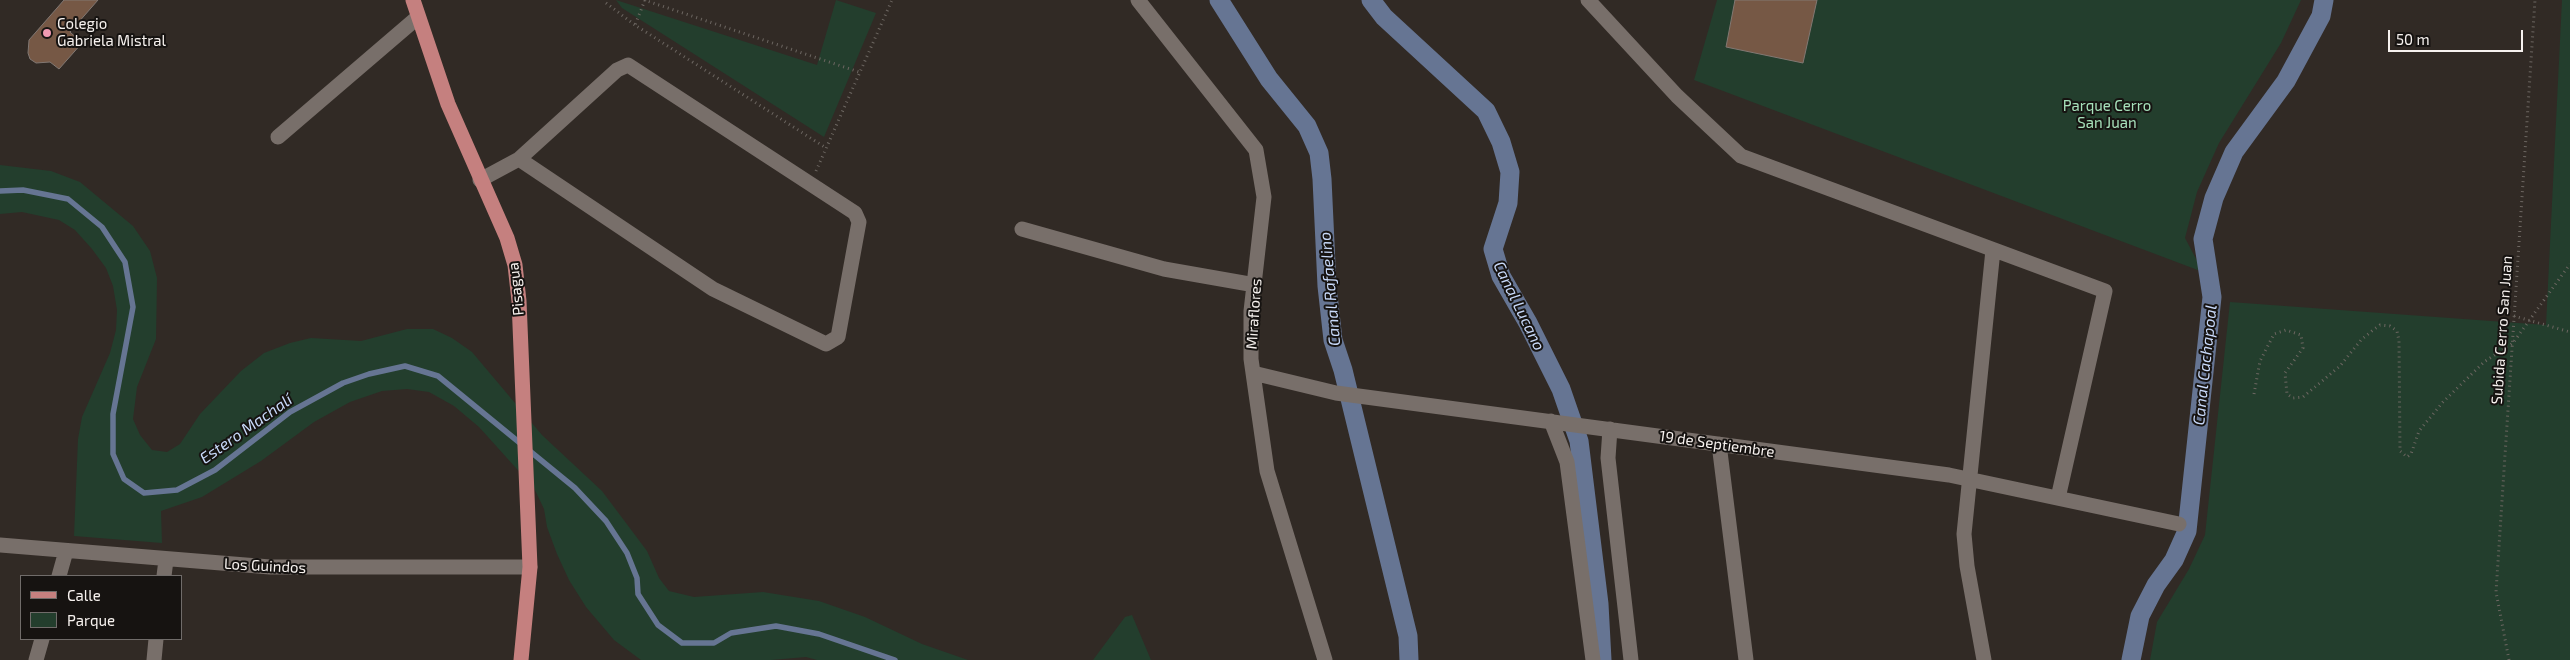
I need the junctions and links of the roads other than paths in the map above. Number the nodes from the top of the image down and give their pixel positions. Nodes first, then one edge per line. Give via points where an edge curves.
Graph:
1 (413, 0) edge
2 (1138, 0) edge
3 (1588, 0) edge
4 (418, 17) junction
5 (278, 137) dead end
6 (519, 159) junction
7 (480, 180) junction
8 (1022, 228) dead end
9 (1993, 250) junction
10 (1255, 285) junction
11 (1253, 373) junction
12 (1556, 422) junction
13 (1610, 429) junction
14 (1719, 444) junction
15 (1970, 480) junction
16 (2058, 498) junction
17 (2179, 524) dead end
18 (0, 545) edge
19 (66, 550) junction
20 (166, 560) junction
21 (530, 567) junction
22 (59, 575) edge
23 (164, 575) edge
24 (42, 640) edge
25 (156, 640) edge
26 (36, 660) edge
27 (154, 660) edge
28 (521, 660) edge
29 (1325, 660) edge
30 (1593, 660) edge
31 (1631, 660) edge
32 (1746, 660) edge
33 (1984, 660) edge

1 - 4 main road, Pisagua
2 - 10 street, Miraflores via 1256,150 1264,197
3 - 9 street via 1677,96 1741,156
4 - 5 street
4 - 7 main road, Pisagua via 448,104
6 - 6 street via 714,289 826,344 838,337 859,222 855,213 628,65 617,70
6 - 7 street
7 - 21 main road, Pisagua via 507,238 515,265
8 - 10 street via 1164,269
9 - 15 street
9 - 16 street via 2105,291
10 - 11 street, Miraflores via 1251,311
11 - 12 street, 19 de Septiembre via 1336,392
11 - 29 street, Miraflores via 1267,471
12 - 13 street, 19 de Septiembre
12 - 30 street via 1567,462
13 - 14 street, 19 de Septiembre
13 - 31 street via 1608,458
14 - 15 street, 19 de Septiembre
14 - 32 street
15 - 16 street, 19 de Septiembre
15 - 33 street via 1964,534
16 - 17 street, 19 de Septiembre
18 - 19 street, Los Guindos
19 - 20 street, Los Guindos
19 - 22 street
20 - 21 street, Los Guindos via 311,569
20 - 23 street
21 - 28 main road, Pisagua
24 - 26 street
25 - 27 street

